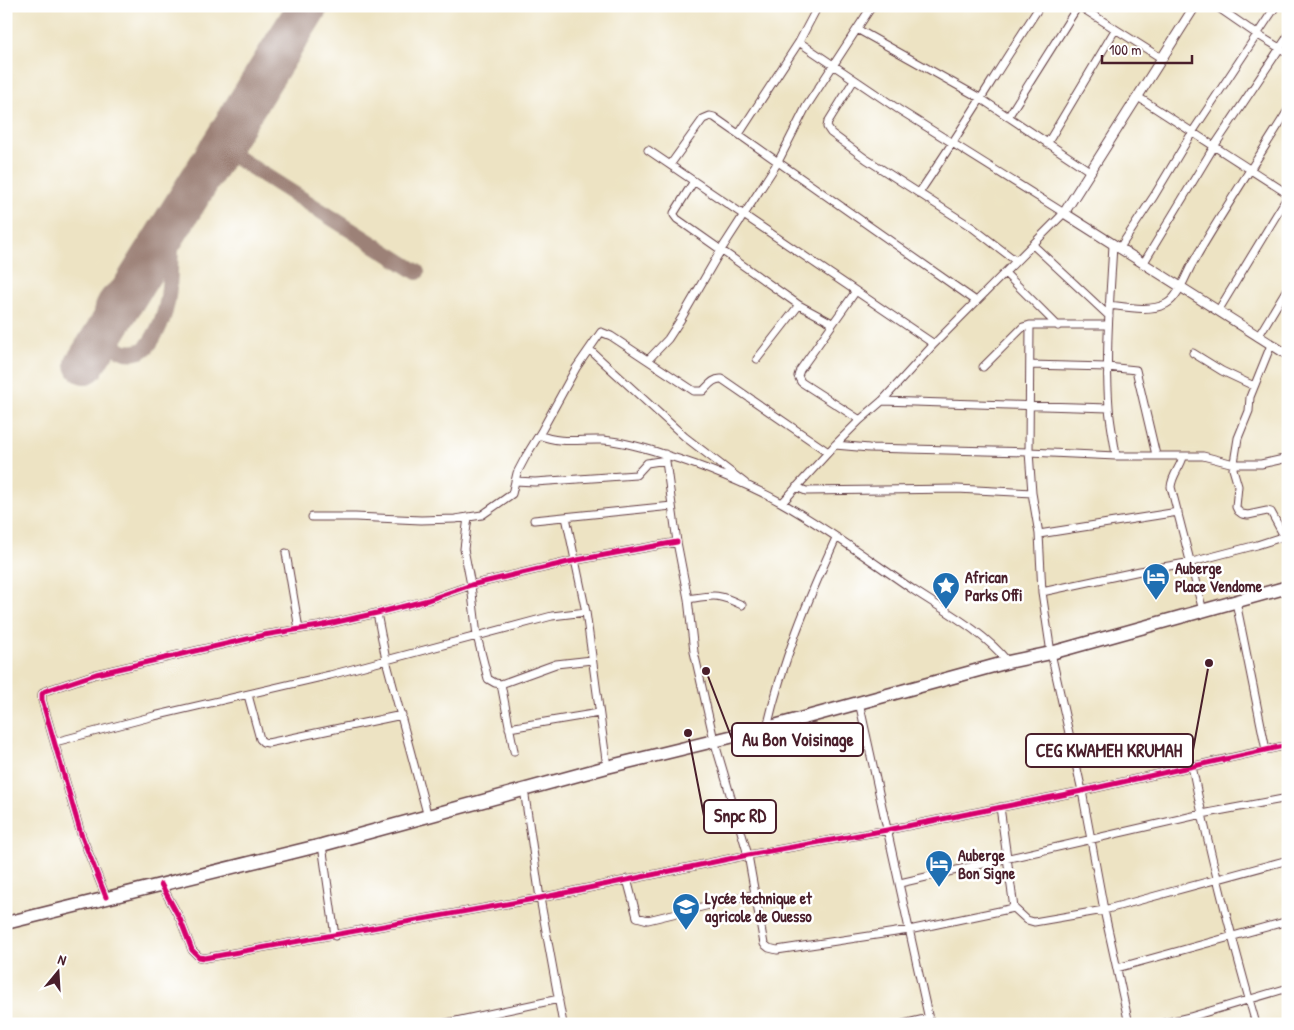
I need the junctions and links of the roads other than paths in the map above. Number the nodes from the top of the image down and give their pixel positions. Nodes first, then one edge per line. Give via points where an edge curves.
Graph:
1 (818, 6) edge
2 (872, 6) edge
3 (1040, 6) edge
4 (1079, 6) edge
5 (1195, 6) edge
6 (1216, 6) edge
7 (1276, 6) edge
8 (857, 29) junction
9 (1115, 30) junction
10 (1258, 35) junction
11 (1288, 36) edge
12 (799, 42) junction
13 (1280, 48) junction
14 (1288, 53) edge
15 (1162, 58) junction
16 (834, 67) junction
17 (854, 80) junction
18 (1138, 97) junction
19 (980, 98) junction
20 (1288, 110) edge
21 (1008, 117) junction
22 (1193, 131) junction
23 (739, 134) junction
24 (953, 143) junction
25 (1047, 144) junction
26 (1215, 145) junction
27 (648, 150) dead end
28 (778, 162) junction
29 (670, 165) junction
30 (1251, 170) junction
31 (1091, 172) junction
32 (694, 181) junction
33 (919, 193) junction
34 (1288, 195) edge
35 (1064, 213) junction
36 (744, 214) junction
37 (1033, 245) junction
38 (1116, 247) junction
39 (721, 250) junction
40 (1016, 261) junction
41 (1143, 264) junction
42 (1005, 273) junction
43 (1180, 286) junction
44 (1288, 287) edge
45 (856, 291) junction
46 (976, 301) junction
47 (799, 305) junction
48 (1109, 305) junction
49 (1218, 311) junction
50 (1109, 316) junction
51 (832, 323) junction
52 (1030, 325) junction
53 (1108, 325) junction
54 (1058, 326) junction
55 (1258, 336) junction
56 (934, 344) junction
57 (1272, 345) junction
58 (590, 350) junction
59 (1193, 353) dead end
60 (1288, 356) edge
61 (757, 359) dead end
62 (648, 360) junction
63 (1030, 365) junction
64 (982, 367) dead end
65 (1107, 367) junction
66 (1254, 386) junction
67 (882, 401) junction
68 (1029, 406) junction
69 (1109, 408) junction
70 (860, 420) junction
71 (539, 435) junction
72 (835, 445) junction
73 (828, 452) junction
74 (1029, 452) junction
75 (1156, 455) junction
76 (1116, 456) junction
77 (666, 457) junction
78 (1183, 457) junction
79 (1288, 458) edge
80 (1234, 464) junction
81 (515, 481) junction
82 (796, 487) junction
83 (753, 489) junction
84 (1032, 492) junction
85 (782, 503) junction
86 (672, 506) junction
87 (1178, 512) junction
88 (312, 517) dead end
89 (468, 517) junction
90 (566, 517) junction
91 (534, 520) dead end
92 (1039, 534) junction
93 (1286, 536) edge
94 (836, 538) junction
95 (677, 542) junction
96 (286, 553) dead end
97 (576, 560) junction
98 (1192, 562) junction
99 (471, 585) junction
100 (1288, 587) edge
101 (1042, 592) junction
102 (688, 599) junction
103 (1236, 602) junction
104 (742, 605) dead end
105 (1204, 611) junction
106 (586, 612) junction
107 (377, 613) junction
108 (299, 630) junction
109 (477, 636) junction
110 (1051, 653) junction
111 (386, 660) junction
112 (592, 660) junction
113 (1008, 662) junction
114 (501, 684) junction
115 (248, 695) junction
116 (860, 702) junction
117 (599, 713) junction
118 (402, 715) junction
119 (509, 728) junction
120 (767, 728) junction
121 (714, 740) junction
122 (55, 742) junction
123 (1288, 745) edge
124 (514, 750) dead end
125 (1266, 750) junction
126 (1192, 766) junction
127 (607, 767) junction
128 (524, 789) junction
129 (1082, 791) junction
130 (1288, 798) edge
131 (1000, 807) junction
132 (1202, 814) junction
133 (428, 817) junction
134 (887, 830) junction
135 (1091, 840) junction
136 (322, 845) junction
137 (748, 855) junction
138 (1007, 858) junction
139 (1288, 860) edge
140 (627, 879) junction
141 (1218, 880) junction
142 (900, 882) junction
143 (161, 884) junction
144 (755, 894) junction
145 (106, 897) junction
146 (540, 898) junction
147 (1014, 908) junction
148 (1104, 910) junction
149 (1288, 921) edge
150 (6, 922) edge
151 (909, 930) junction
152 (335, 936) junction
153 (1232, 937) junction
154 (1117, 968) junction
155 (1288, 988) edge
156 (559, 999) junction
157 (1250, 1000) junction
158 (929, 1021) edge
159 (442, 1024) edge
160 (563, 1024) edge
161 (903, 1024) edge
162 (1129, 1024) edge
163 (1160, 1024) edge
164 (1256, 1024) edge

1 - 12 street
2 - 8 street
3 - 19 street
4 - 9 street
4 - 21 street
5 - 15 street
6 - 10 street
7 - 10 street
8 - 16 street
8 - 19 street
9 - 15 street
9 - 25 street
10 - 13 street
10 - 22 street
11 - 13 street
12 - 16 street
12 - 23 street
13 - 14 street
13 - 26 street
15 - 18 street
16 - 17 street
16 - 28 street via 801,116
17 - 24 street
17 - 33 street via 827,128 866,159
18 - 22 street
18 - 31 street
19 - 21 street
19 - 24 street
20 - 30 street
21 - 25 street
22 - 26 street
22 - 38 street via 1154,196
23 - 28 street
23 - 29 street via 714,117 706,117
24 - 33 street
24 - 35 street
25 - 31 street
26 - 30 street
26 - 41 street
27 - 29 street
28 - 36 street
28 - 46 street
29 - 32 street
30 - 34 street
30 - 43 street
31 - 35 street
32 - 36 street
32 - 39 street via 674,215
33 - 40 street via 974,228
34 - 49 street
35 - 37 street
35 - 38 street
36 - 39 street
36 - 45 street
37 - 40 street
37 - 50 street
38 - 41 street
38 - 48 street
39 - 47 street
39 - 62 street via 668,339
40 - 42 street
41 - 43 street
42 - 46 street
42 - 54 street
43 - 48 street via 1172,300 1161,306 1134,308
43 - 49 street
44 - 55 street
45 - 51 street
45 - 56 street
46 - 56 street
47 - 51 street
47 - 61 street
48 - 50 street
49 - 55 street
50 - 53 street
51 - 70 street via 798,376 801,382
52 - 54 street
52 - 63 street
52 - 64 street via 1023,327
53 - 54 street
53 - 65 street
55 - 57 street
56 - 67 street
57 - 60 street
57 - 66 street
58 - 62 street via 600,333 604,333
58 - 71 street via 576,368
58 - 83 street via 684,437
59 - 66 street
62 - 73 street via 694,391 703,391 713,381 722,379
63 - 65 street
63 - 68 street
65 - 69 street
65 - 75 street via 1138,372
66 - 80 street via 1250,411 1238,438
67 - 68 street
67 - 70 street
68 - 69 street
68 - 74 street
69 - 76 street
70 - 72 street
71 - 77 street via 561,441 609,441
71 - 81 street
72 - 73 street
72 - 74 street
73 - 82 street
74 - 76 street
74 - 84 street
75 - 76 street
75 - 78 street
77 - 81 street via 647,463 636,475
77 - 83 street
77 - 86 street
78 - 80 street via 1203,456
78 - 87 street via 1171,486
79 - 80 street via 1261,464
80 - 93 street via 1238,511 1248,515 1272,512
81 - 89 street via 508,497 482,515
82 - 84 street via 806,491 957,489
82 - 85 street
83 - 85 street
84 - 92 street
85 - 94 street
86 - 90 street
86 - 95 street
87 - 92 street
87 - 98 street
88 - 89 street via 421,520
89 - 99 street via 464,549
90 - 91 street
90 - 97 street
92 - 101 street
93 - 98 street
94 - 113 street via 991,644
94 - 120 street via 780,678
95 - 97 street
95 - 102 street
96 - 108 street
97 - 99 street
97 - 106 street
98 - 101 street
98 - 105 street
99 - 107 street
99 - 109 street
100 - 103 highway
101 - 110 street
102 - 104 street via 715,595
102 - 121 street via 694,652
103 - 105 highway
103 - 125 street
105 - 110 highway
106 - 109 street via 558,614
106 - 112 street
107 - 108 street
107 - 111 street
108 - 122 street via 264,635 96,674 45,691 42,700
109 - 111 street
109 - 114 street via 488,679
110 - 113 highway
110 - 129 street
111 - 115 street
111 - 118 street
112 - 114 street via 556,664
112 - 117 street
113 - 116 highway
114 - 119 street
115 - 118 street via 260,739 268,743
115 - 122 street
116 - 120 highway
116 - 134 street
117 - 119 street
117 - 127 street
118 - 133 street
119 - 124 street
120 - 121 highway
121 - 127 highway
121 - 137 street
122 - 145 street via 81,834
123 - 125 street
125 - 126 street
126 - 129 street
126 - 132 street
127 - 128 highway
128 - 133 highway
128 - 146 street
129 - 131 street
129 - 135 street
130 - 132 street
131 - 134 street
131 - 138 street
132 - 135 street
132 - 141 street
133 - 136 highway
134 - 137 street
134 - 142 street
135 - 138 street
135 - 148 street
136 - 143 highway
136 - 152 street
137 - 140 street
137 - 144 street
138 - 142 street
138 - 147 street
139 - 141 street
140 - 144 street via 637,917 648,920
140 - 146 street
141 - 148 street
141 - 153 street
142 - 151 street
143 - 145 highway
143 - 152 street via 192,950 199,957
144 - 151 street via 764,944 777,950
145 - 150 highway
146 - 152 street
146 - 156 street
147 - 148 street via 1034,922
147 - 151 street
148 - 154 street
149 - 153 street
151 - 158 street
153 - 154 street
153 - 157 street
154 - 162 street
155 - 157 street
156 - 159 street
156 - 160 street
157 - 163 street
157 - 164 street
158 - 161 street

